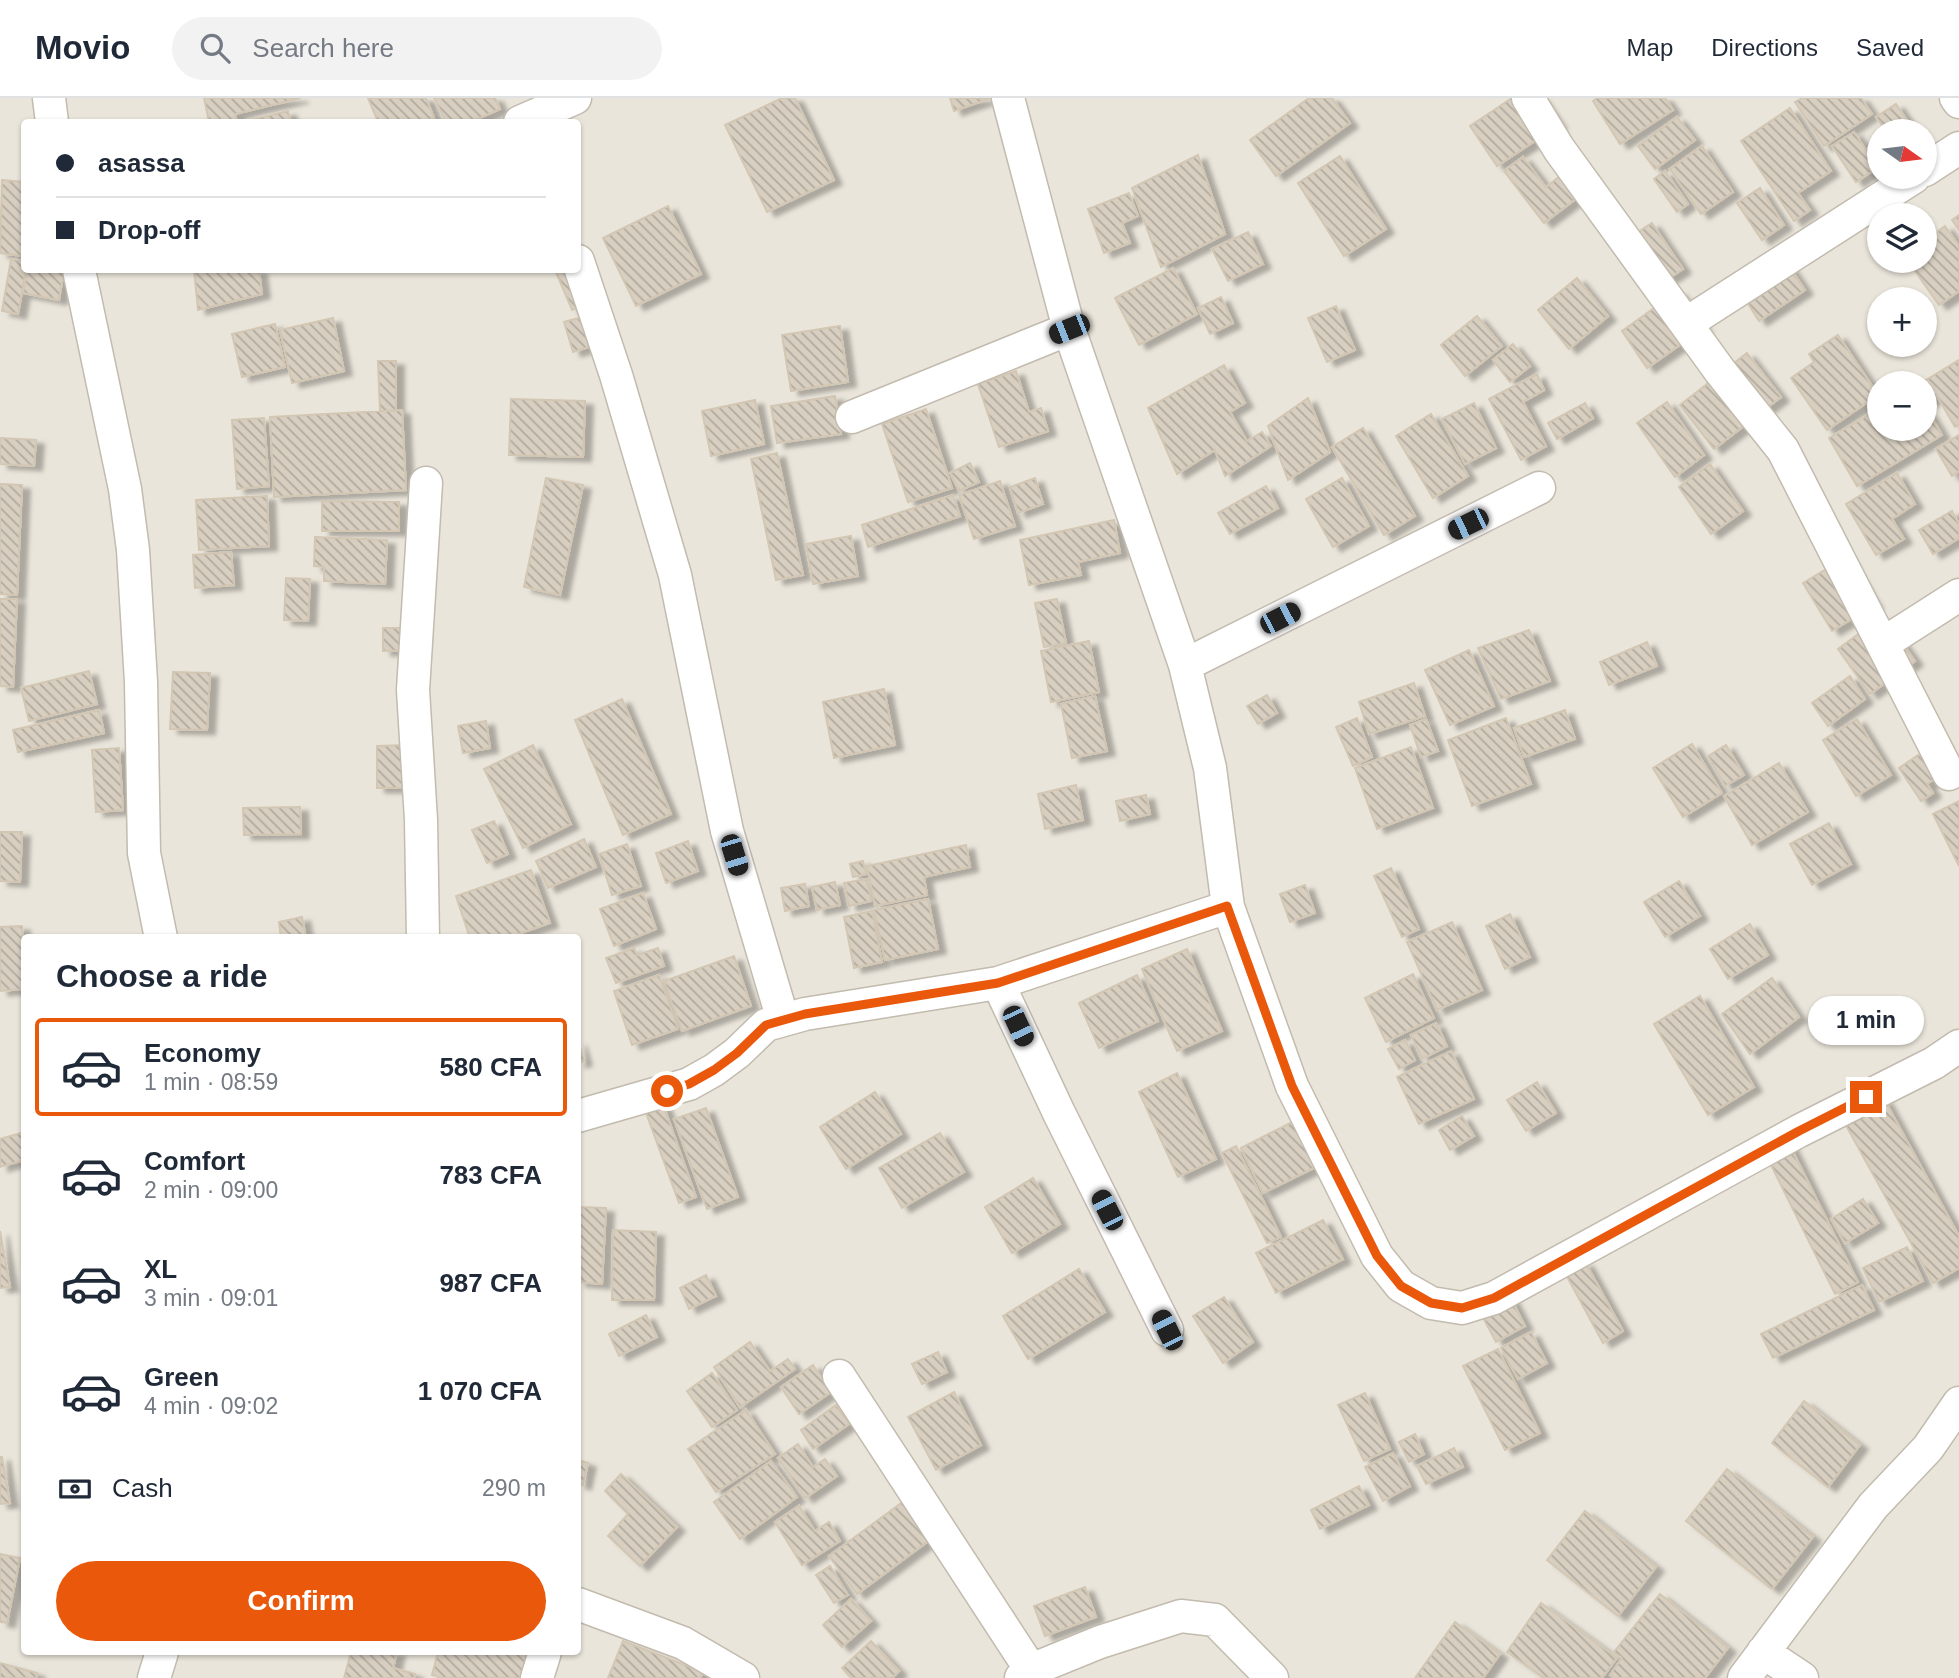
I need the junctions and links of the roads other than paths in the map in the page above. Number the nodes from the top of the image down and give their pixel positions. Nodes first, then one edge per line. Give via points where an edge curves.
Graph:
1 (48, 98) edge
2 (507, 98) edge
3 (575, 98) edge
4 (1008, 98) edge
5 (1528, 98) edge
6 (52, 119) edge
7 (518, 119) edge
8 (526, 119) edge
9 (1959, 148) edge
10 (1937, 162) edge
11 (1895, 189) edge
12 (581, 270) edge
13 (80, 273) edge
14 (1687, 323) junction
15 (1069, 329) junction
16 (852, 417) dead end
17 (426, 483) dead end
18 (1539, 488) dead end
19 (1959, 595) edge
20 (1884, 643) junction
21 (1185, 665) junction
22 (1949, 774) dead end
23 (1227, 906) junction
24 (160, 934) edge
25 (423, 934) edge
26 (998, 983) junction
27 (783, 1020) junction
28 (1959, 1046) edge
29 (581, 1115) edge
30 (1167, 1330) dead end
31 (839, 1376) dead end
32 (1959, 1403) edge
33 (581, 1605) edge
34 (1763, 1652) junction
35 (161, 1655) edge
36 (544, 1655) edge
37 (1026, 1674) edge
38 (153, 1678) edge
39 (537, 1678) edge
40 (743, 1678) edge
41 (1272, 1678) edge
42 (1744, 1678) edge
43 (1801, 1678) edge

1 - 6 street
2 - 7 street
3 - 8 street
4 - 15 street
5 - 14 street via 1559,149
9 - 10 street
11 - 14 street
12 - 27 street via 675,575 727,831
13 - 24 street via 125,489 133,550 144,853
14 - 20 street via 1783,450
15 - 16 street
15 - 21 street
17 - 25 street via 413,690
18 - 21 street
19 - 20 street
20 - 22 street
21 - 23 street via 1210,768
23 - 26 street
23 - 28 street via 1292,1086 1377,1256 1401,1286 1431,1303 1462,1308 1494,1298
26 - 27 street
26 - 30 street
27 - 29 street via 766,1025 737,1053 689,1084
31 - 37 street
32 - 34 street via 1928,1448 1873,1506
33 - 40 street via 683,1643
34 - 42 street
34 - 43 street
35 - 38 street
36 - 39 street
37 - 41 street via 1100,1642 1181,1616 1215,1620

